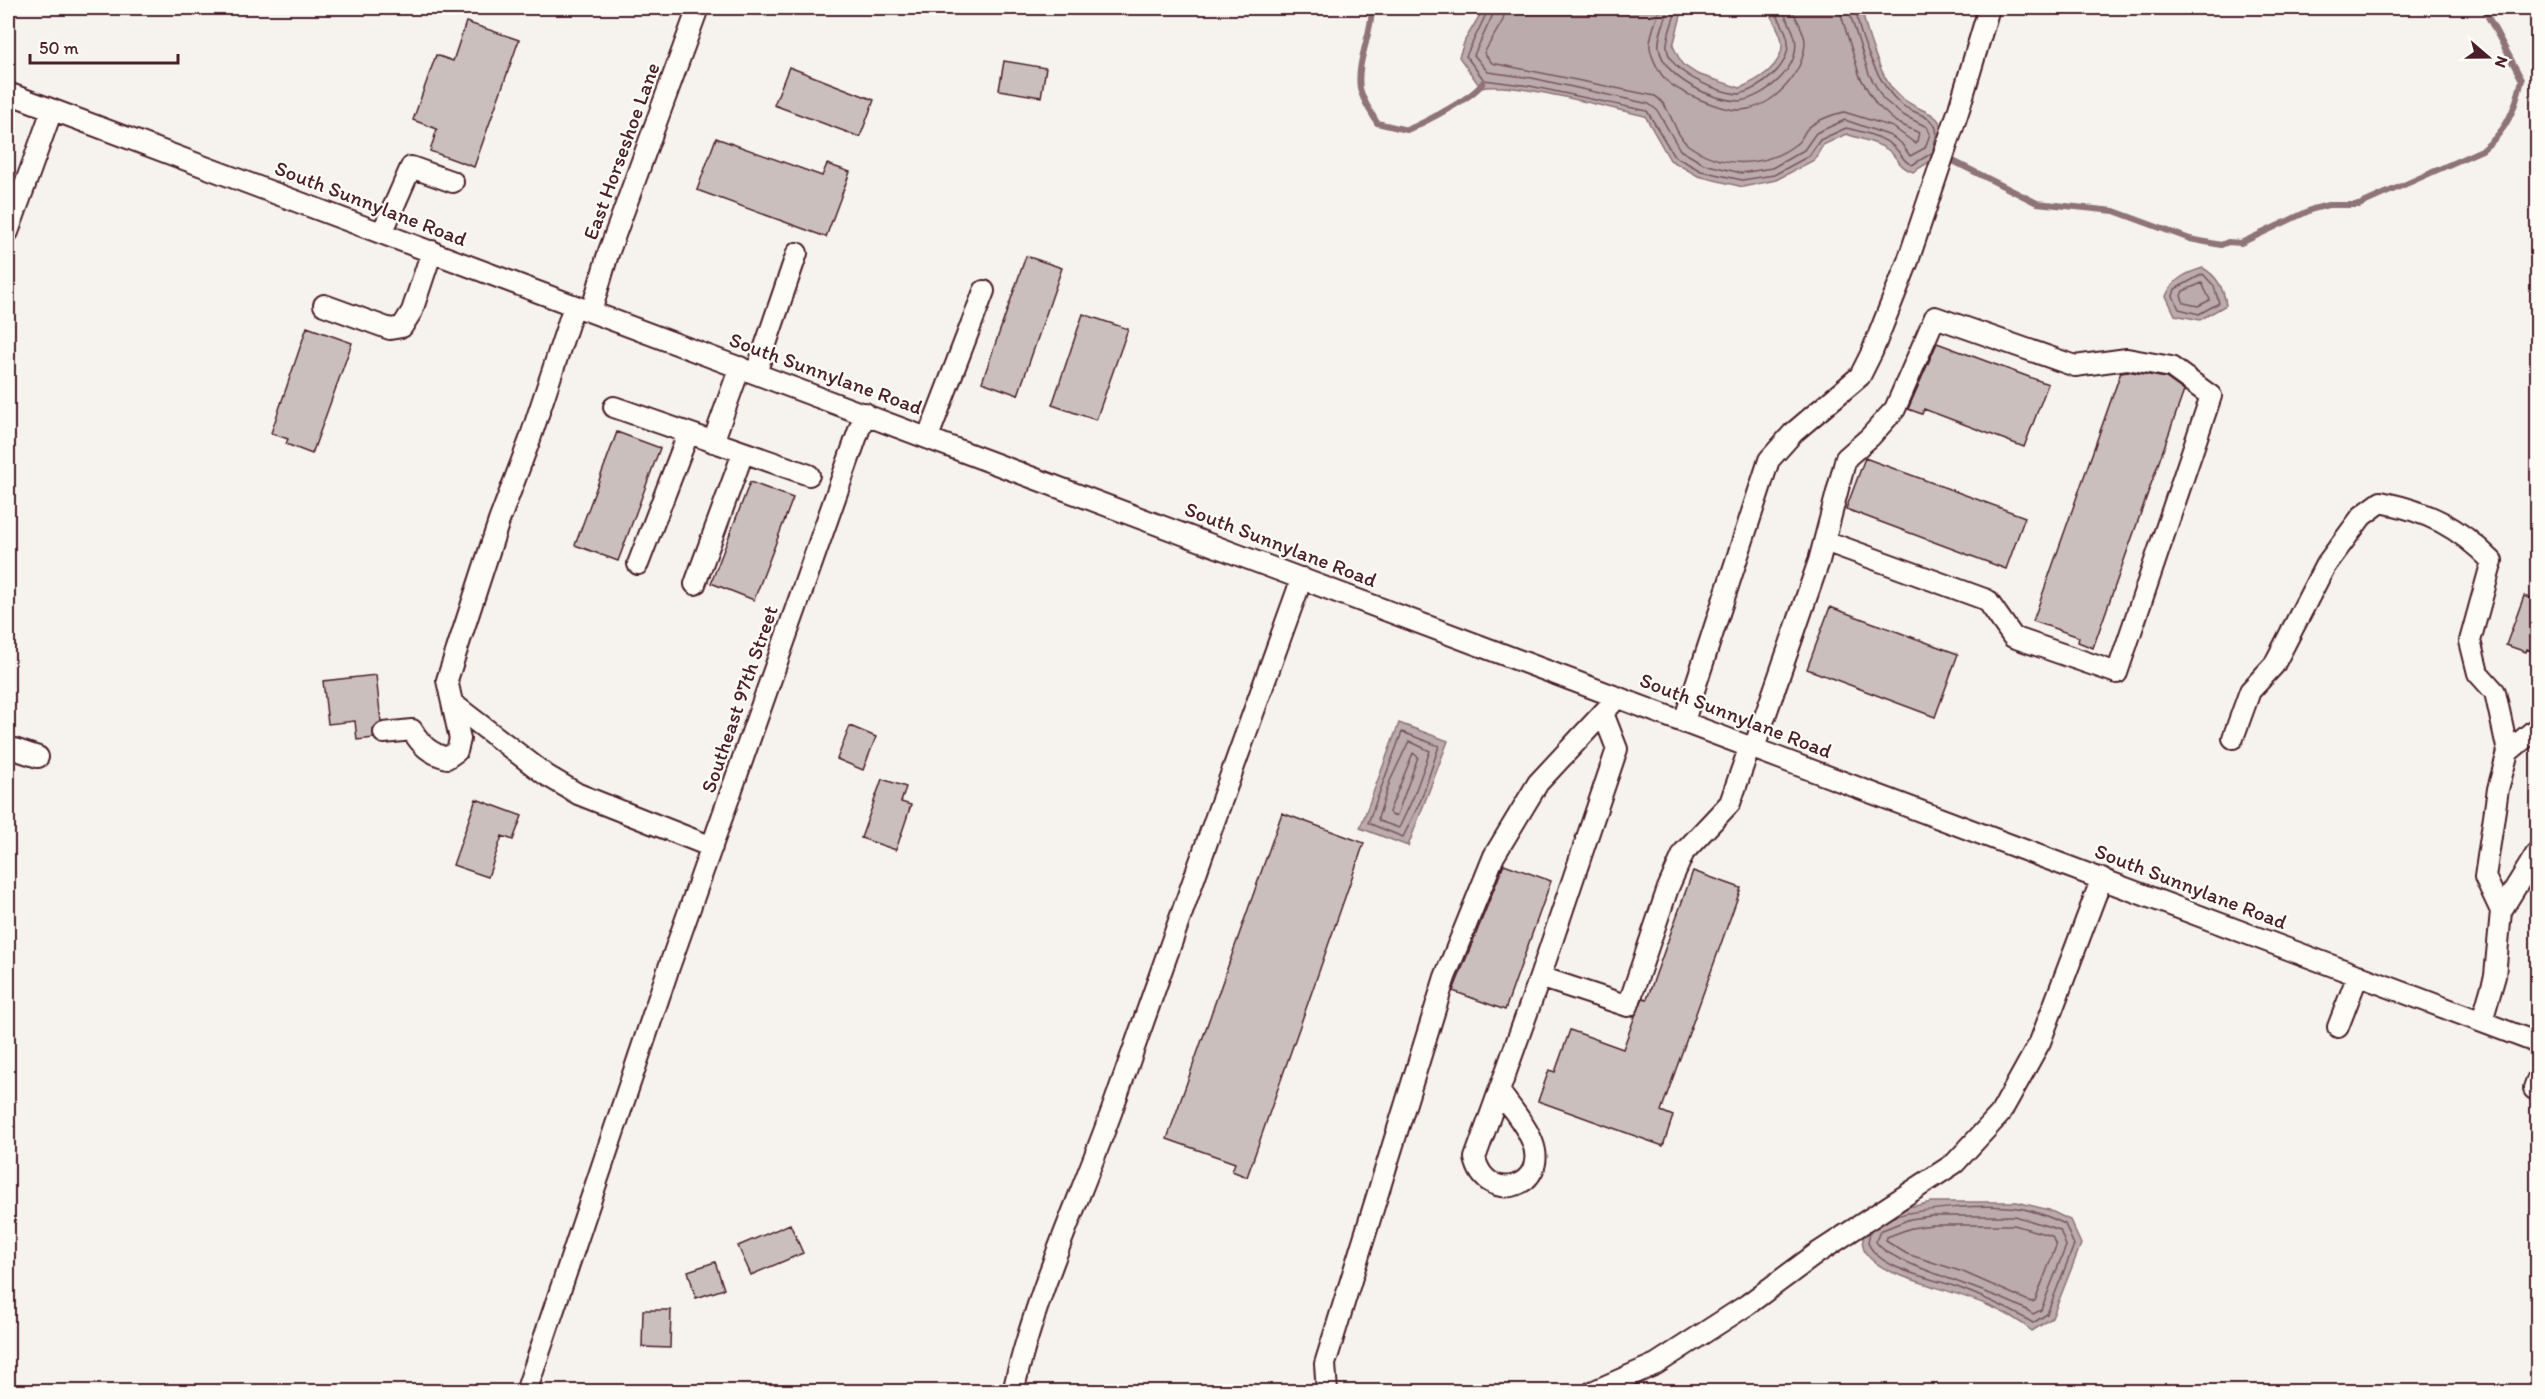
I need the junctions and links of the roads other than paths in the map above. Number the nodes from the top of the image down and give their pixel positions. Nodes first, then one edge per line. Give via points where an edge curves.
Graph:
1 (696, 8) edge
2 (1989, 8) edge
3 (8, 93) edge
4 (52, 110) junction
5 (453, 182) dead end
6 (8, 232) edge
7 (382, 233) junction
8 (432, 252) junction
9 (797, 253) dead end
10 (984, 291) dead end
11 (324, 305) dead end
12 (583, 309) junction
13 (748, 370) junction
14 (614, 407) dead end
15 (865, 413) junction
16 (688, 434) junction
17 (928, 437) junction
18 (713, 442) junction
19 (742, 453) junction
20 (809, 475) dead end
21 (1825, 541) junction
22 (638, 564) dead end
23 (1302, 578) junction
24 (695, 584) dead end
25 (1618, 697) junction
26 (452, 703) junction
27 (1603, 713) junction
28 (1684, 721) junction
29 (2538, 727) edge
30 (384, 733) dead end
31 (2233, 738) dead end
32 (8, 747) edge
33 (1752, 747) junction
34 (2508, 752) junction
35 (38, 758) dead end
36 (712, 847) junction
37 (2538, 851) edge
38 (2102, 878) junction
39 (2501, 911) junction
40 (2358, 975) junction
41 (1540, 977) junction
42 (2482, 1021) junction
43 (2338, 1027) dead end
44 (2538, 1043) edge
45 (1499, 1091) dead end
46 (526, 1392) edge
47 (1013, 1392) edge
48 (1328, 1392) edge
49 (1592, 1392) edge

1 - 12 street, East Horseshoe Lane via 608,254
2 - 28 street via 1908,261 1872,352 1860,376 1793,433 1769,460
3 - 4 street, South Sunnylane Road
4 - 6 street
4 - 7 street, South Sunnylane Road
5 - 7 street via 411,167
7 - 8 street, South Sunnylane Road
8 - 11 street via 412,311 402,327 390,329
8 - 12 street, South Sunnylane Road
9 - 13 street
10 - 17 street
12 - 13 street, South Sunnylane Road
12 - 26 street, East Horseshoe Lane via 499,521 447,680
13 - 15 street, South Sunnylane Road
13 - 18 street
14 - 16 street
15 - 17 street, South Sunnylane Road
15 - 36 street, Southeast 97th Street
16 - 18 street
16 - 22 street
17 - 23 street, South Sunnylane Road
18 - 19 street
19 - 20 street
19 - 24 street
21 - 21 street via 1846,458 1895,409 1935,317 2075,366 2127,359 2171,367 2211,396 2117,673 2013,637 1987,600
21 - 33 street
23 - 25 street, South Sunnylane Road
23 - 47 street via 1102,1137 1046,1282 1023,1348
25 - 27 street
25 - 28 street, South Sunnylane Road
26 - 30 street, East Horseshoe Lane via 460,740 457,751 447,758 421,745 412,730
26 - 36 street via 546,775 578,794
27 - 41 street via 1617,749
27 - 48 street via 1538,783 1494,856 1445,977 1325,1364
28 - 33 street, South Sunnylane Road
29 - 34 street
31 - 34 street via 2250,691 2274,665 2325,566 2361,516 2380,502 2413,509 2466,535 2492,561 2470,641 2478,673 2495,692
32 - 35 street
33 - 38 street, South Sunnylane Road
33 - 41 street via 1730,803 1684,852 1628,1006
34 - 39 street via 2498,789 2485,877
36 - 46 street, Southeast 97th Street
37 - 39 street
38 - 40 street, South Sunnylane Road
38 - 49 street via 2040,1042 2000,1114 1955,1162 1656,1364
39 - 42 street via 2495,976
40 - 42 street, South Sunnylane Road
40 - 43 street
41 - 45 street
42 - 44 street, South Sunnylane Road

